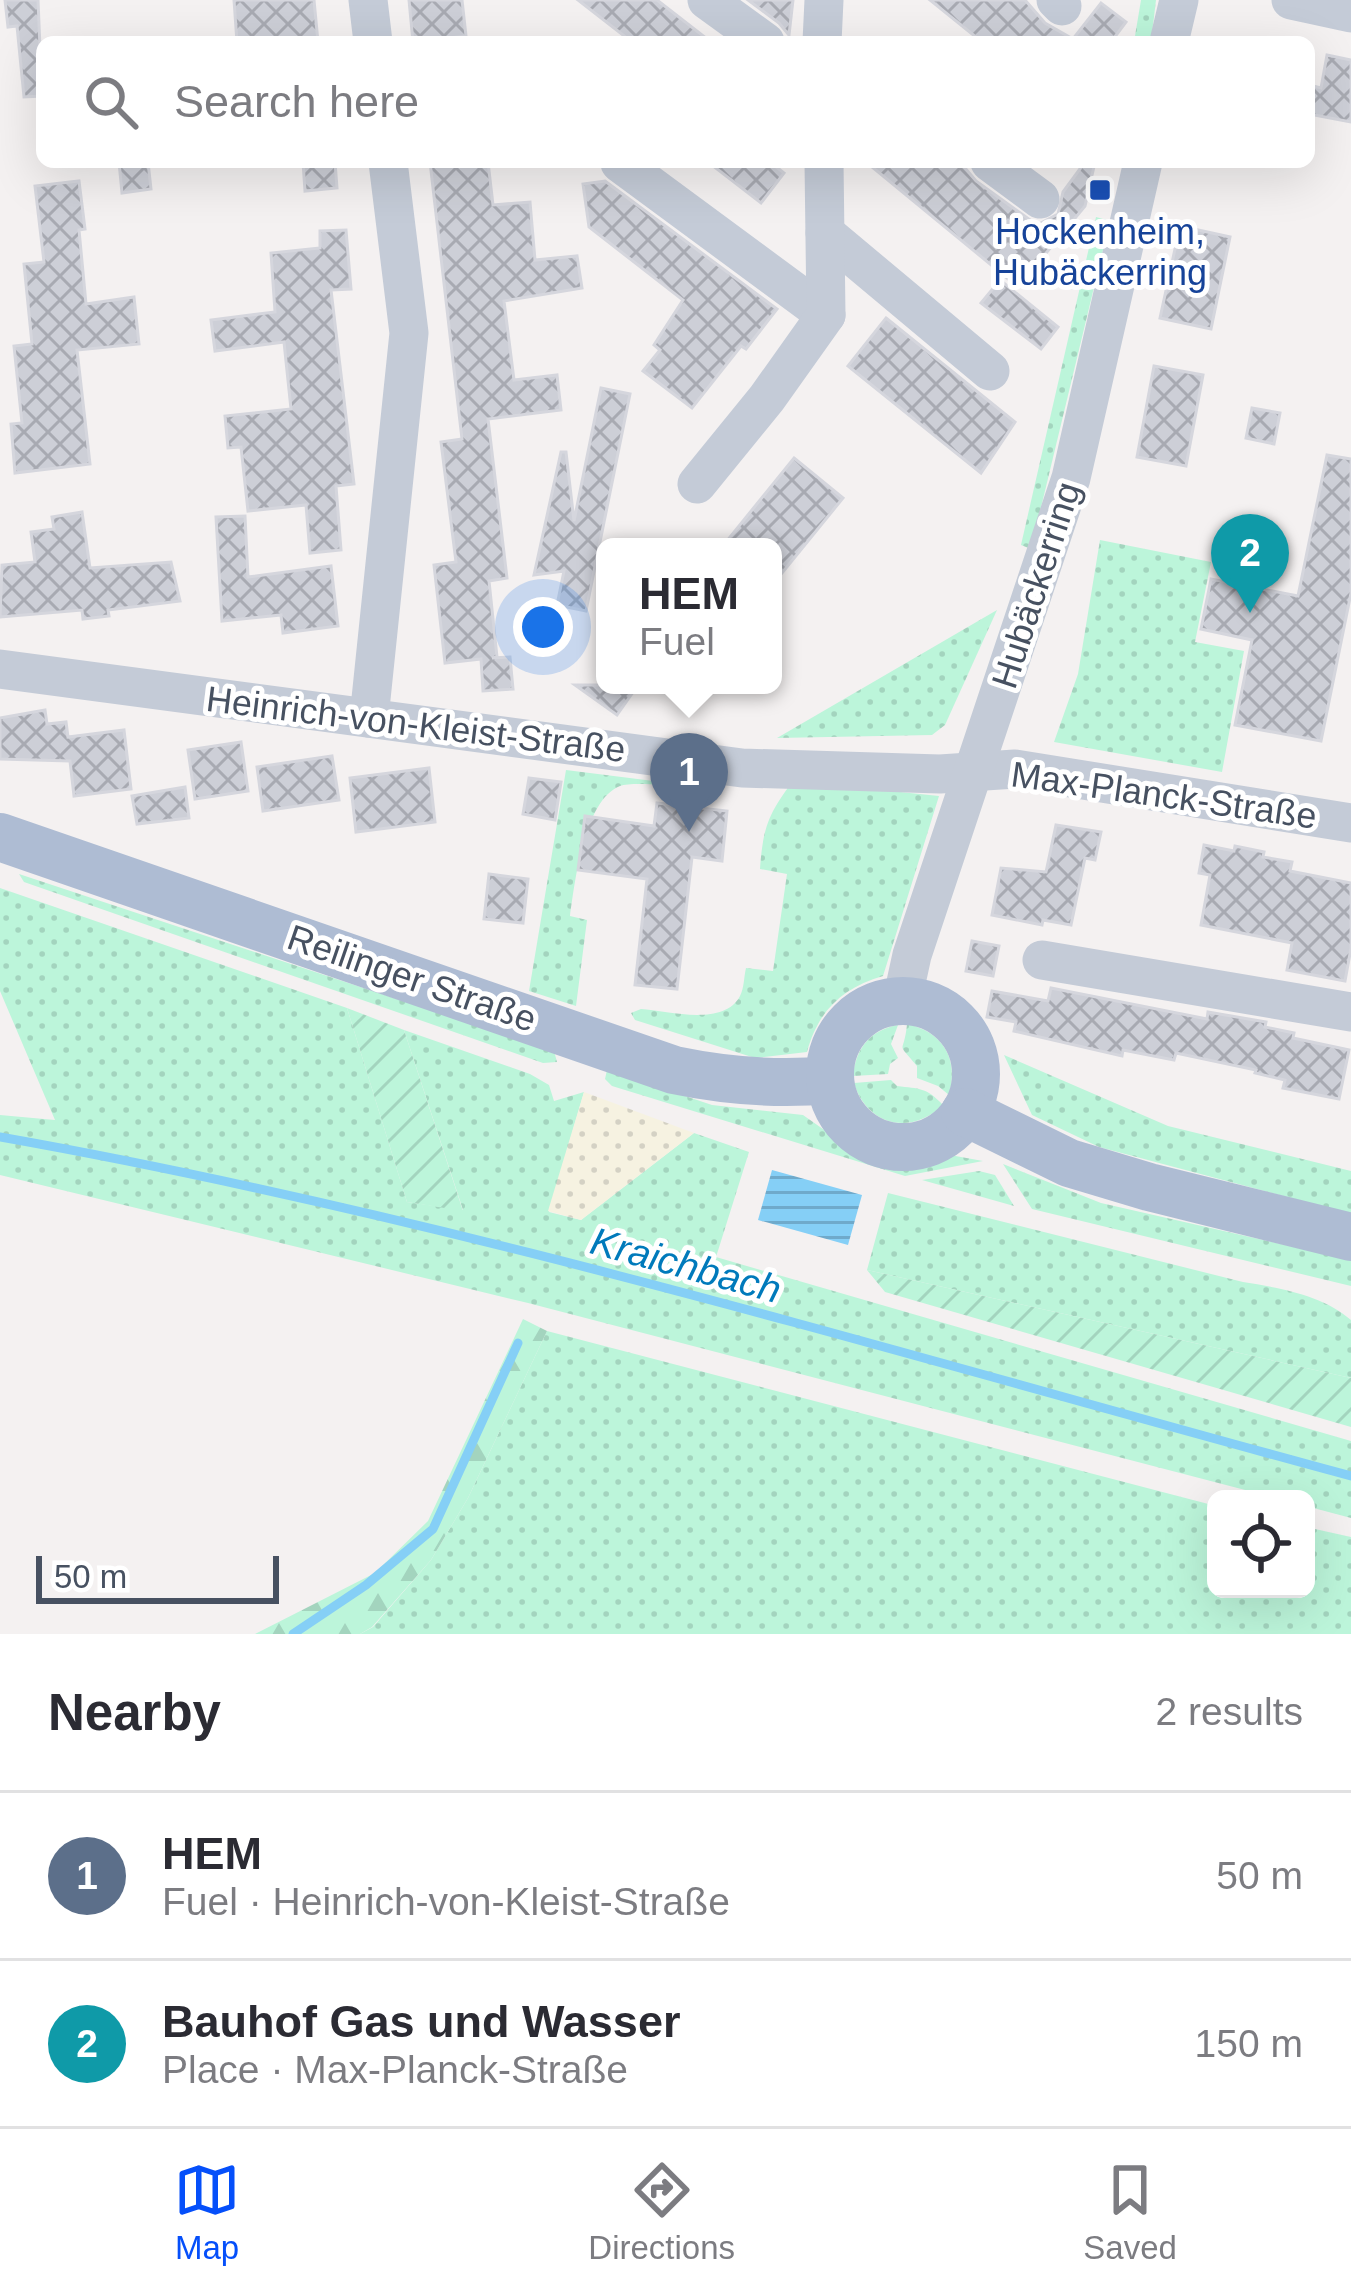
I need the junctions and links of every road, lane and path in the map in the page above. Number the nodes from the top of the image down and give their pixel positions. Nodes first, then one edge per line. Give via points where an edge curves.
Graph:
1 (368, 0) edge
2 (707, 0) edge
3 (1179, 0) edge
4 (1291, 0) edge
5 (1351, 13) edge
6 (372, 36) edge
7 (758, 36) edge
8 (1170, 36) edge
9 (389, 168) edge
10 (627, 168) edge
11 (824, 168) edge
12 (999, 168) edge
13 (1142, 168) edge
14 (1040, 199) dead end
15 (825, 233) junction
16 (826, 315) junction
17 (990, 371) dead end
18 (697, 484) dead end
19 (0, 669) edge
20 (369, 718) junction
21 (976, 770) junction
22 (1351, 823) edge
23 (0, 837) edge
24 (1042, 960) dead end
25 (902, 1001) junction
26 (1351, 1012) edge
27 (830, 1080) junction
28 (965, 1112) junction
29 (1351, 1237) edge

1 - 6 street
2 - 7 street
3 - 8 street
4 - 5 street
9 - 20 street via 409,333
10 - 16 street
11 - 15 street
12 - 14 street
13 - 21 street, Hubäckerring via 1071,478
15 - 16 street
15 - 17 street
16 - 18 street
19 - 20 street, Heinrich-von-Kleist-Straße
20 - 21 street, Heinrich-von-Kleist-Straße via 752,769
21 - 22 street, Max-Planck-Straße via 1015,769
21 - 25 street, Hubäckerring
23 - 27 main road, Reilinger Straße via 674,1070 748,1082
24 - 26 street
25 - 27 main road via 873,1007 849,1025
25 - 28 main road via 940,1011 968,1040 976,1078
27 - 28 main road via 842,1115 886,1145 939,1137
28 - 29 main road via 1069,1163

